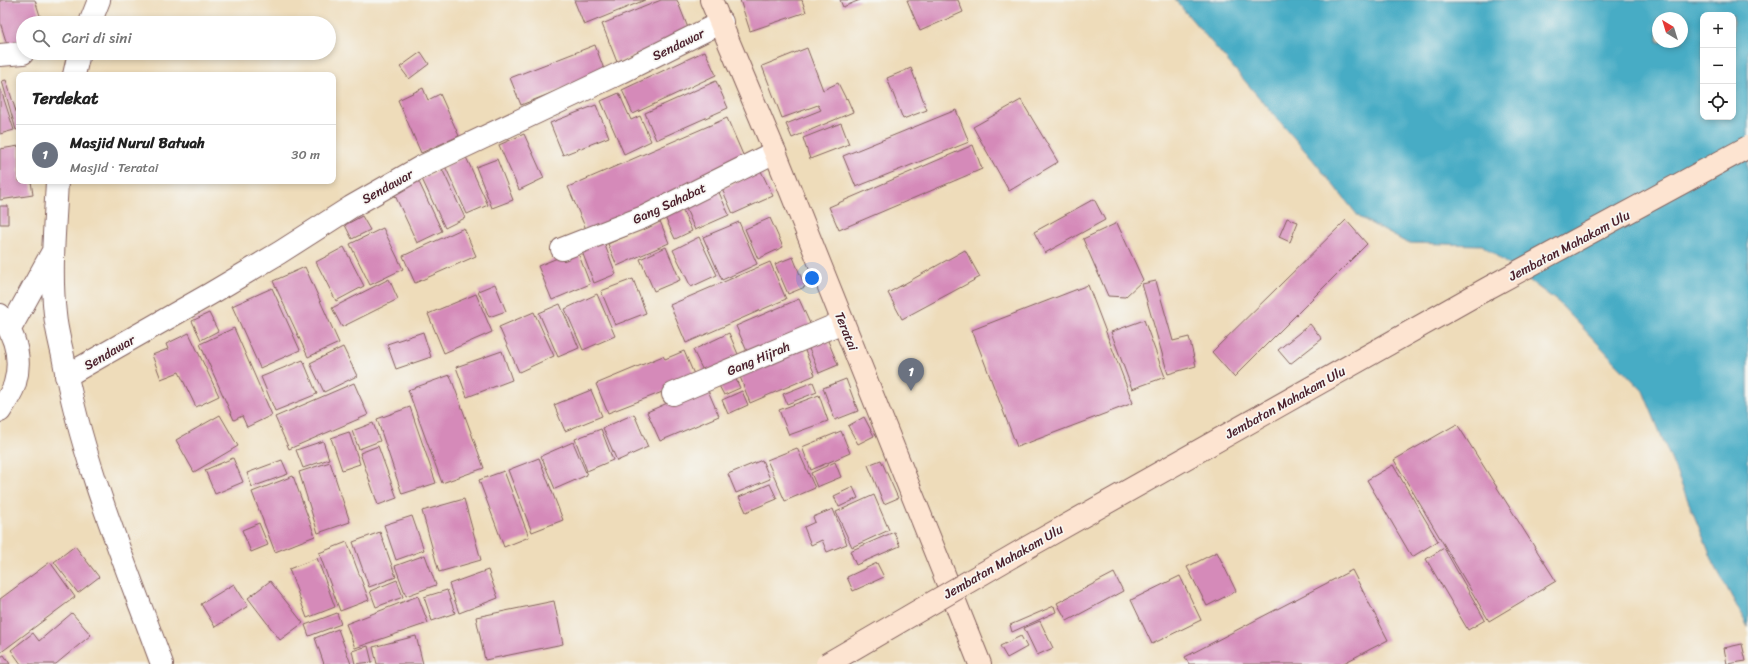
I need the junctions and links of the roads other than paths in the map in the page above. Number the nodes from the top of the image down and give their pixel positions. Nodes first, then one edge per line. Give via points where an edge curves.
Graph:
1 (99, 0) edge
2 (711, 0) edge
3 (93, 16) edge
4 (722, 22) junction
5 (16, 54) edge
6 (0, 55) edge
7 (78, 60) edge
8 (75, 72) edge
9 (1748, 147) edge
10 (775, 152) junction
11 (57, 184) edge
12 (562, 249) dead end
13 (53, 251) junction
14 (5, 322) edge
15 (843, 322) junction
16 (66, 376) junction
17 (673, 394) dead end
18 (0, 411) edge
19 (162, 664) edge
20 (827, 664) edge
21 (980, 664) edge

1 - 3 street
2 - 4 main road, Teratai
4 - 10 main road, Teratai
4 - 16 street, Sendawar via 421,167 210,294
5 - 6 street
7 - 8 street
9 - 20 main road, Jembatan Mahakam Ulu, bridge via 1390,343 1028,547
10 - 12 street, Gang Sahabat via 644,217
10 - 15 main road, Teratai
11 - 13 street
13 - 14 street
13 - 16 street via 55,314
14 - 18 street via 18,356 15,384
15 - 17 street, Gang Hijrah
15 - 21 main road, Teratai
16 - 19 street via 80,433 100,493

